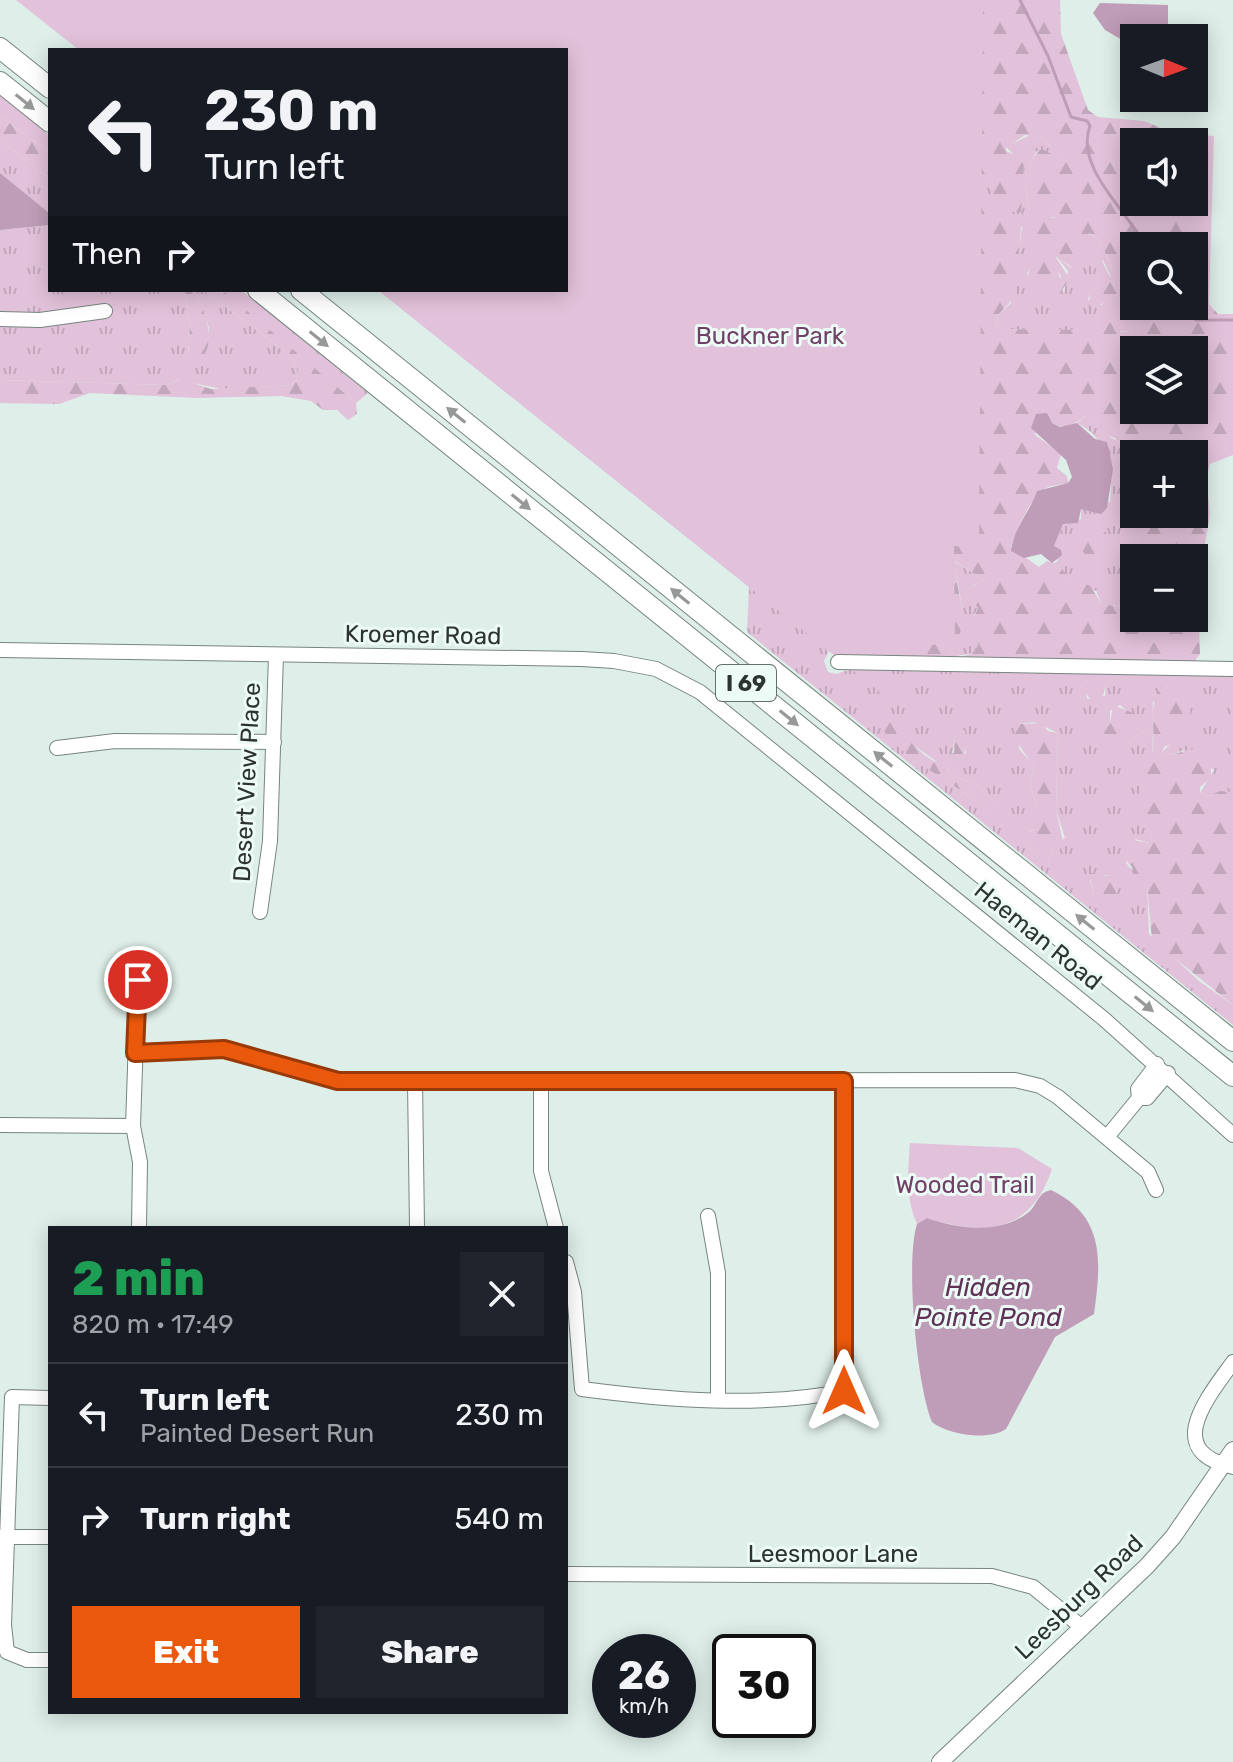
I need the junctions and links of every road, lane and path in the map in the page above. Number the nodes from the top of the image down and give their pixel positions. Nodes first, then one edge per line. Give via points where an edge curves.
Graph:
1 (0, 48) edge
2 (0, 82) edge
3 (48, 86) edge
4 (48, 120) edge
5 (260, 292) edge
6 (303, 292) edge
7 (105, 311) dead end
8 (0, 319) edge
9 (0, 650) edge
10 (276, 655) junction
11 (838, 662) dead end
12 (1233, 669) edge
13 (274, 742) junction
14 (57, 748) dead end
15 (809, 778) joint
16 (260, 912) dead end
17 (138, 980) dead end
18 (1233, 1041) edge
19 (135, 1053) junction
20 (1163, 1068) junction
21 (1233, 1076) edge
22 (415, 1081) junction
23 (541, 1081) junction
24 (844, 1081) junction
25 (0, 1125) edge
26 (133, 1126) junction
27 (1233, 1135) edge
28 (1107, 1137) junction
29 (1156, 1190) dead end
30 (708, 1216) dead end
31 (139, 1226) edge
32 (417, 1226) edge
33 (555, 1226) edge
34 (568, 1270) edge
35 (1233, 1362) edge
36 (48, 1398) edge
37 (718, 1398) junction
38 (1233, 1450) edge
39 (1228, 1466) edge
40 (3, 1537) edge
41 (48, 1537) edge
42 (568, 1574) edge
43 (1083, 1628) junction
44 (48, 1660) edge
45 (940, 1762) edge

1 - 3 highway
2 -> 4 highway
5 -> 21 highway, I 69
18 -> 6 highway, I 69
7 - 8 street via 40,320
9 - 10 street, Kroemer Road
10 - 13 street, Desert View Place
10 - 15 street, Kroemer Road via 632,663 666,673 700,692
11 - 12 street
13 - 14 street via 115,741
13 - 16 street, Desert View Place via 270,841
15 - 20 street, Haeman Road
17 - 19 street
19 - 22 street via 224,1049 338,1081
19 - 26 street
20 - 27 street, Haeman Road
20 - 28 street via 1138,1089 1139,1098
22 - 23 street
22 - 32 street
23 - 24 street
23 - 33 street via 541,1171
24 - 28 street via 1024,1081 1048,1090
24 - 37 street via 844,1391 809,1398
25 - 26 street
26 - 31 street via 140,1162
28 - 29 street via 1148,1172
30 - 37 street via 718,1273
34 - 37 street via 582,1389 639,1398
35 - 39 street via 1198,1413 1194,1429 1206,1456
36 - 40 street via 12,1397
38 - 39 main road, Leesburg Road
39 - 43 main road, Leesburg Road via 1160,1552
40 - 41 street
40 - 44 street via 7,1652 27,1660
42 - 43 street, Leesmoor Lane via 992,1576 1033,1587
43 - 45 main road, Leesburg Road

